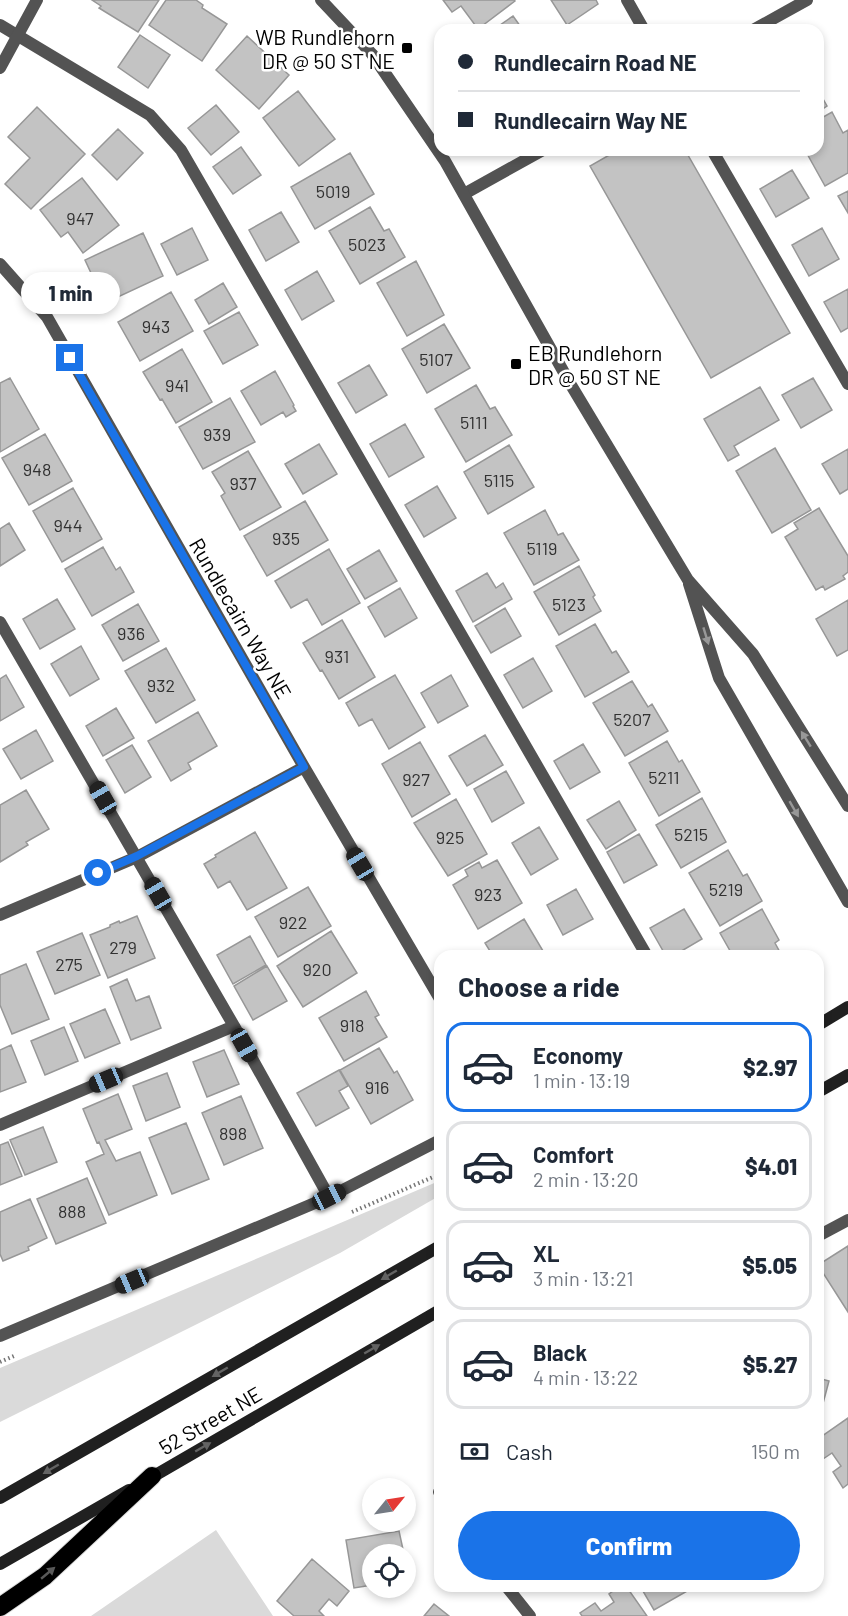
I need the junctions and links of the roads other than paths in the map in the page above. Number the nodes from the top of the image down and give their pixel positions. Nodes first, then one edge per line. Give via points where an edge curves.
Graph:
1 (37, 0) edge
2 (321, 0) edge
3 (627, 0) edge
4 (807, 0) edge
5 (641, 24) edge
6 (764, 24) edge
7 (0, 25) edge
8 (18, 35) junction
9 (0, 68) edge
10 (434, 145) edge
11 (442, 156) edge
12 (532, 156) edge
13 (715, 156) edge
14 (464, 194) junction
15 (0, 264) edge
16 (848, 384) edge
17 (688, 580) junction
18 (0, 622) edge
19 (304, 767) junction
20 (848, 806) edge
21 (137, 856) junction
22 (848, 902) edge
23 (0, 915) edge
24 (643, 950) edge
25 (434, 989) edge
26 (848, 1007) edge
27 (824, 1021) edge
28 (234, 1026) junction
29 (848, 1075) edge
30 (824, 1089) edge
31 (0, 1125) edge
32 (434, 1143) edge
33 (329, 1197) junction
34 (848, 1220) edge
35 (824, 1233) edge
36 (434, 1249) edge
37 (434, 1313) edge
38 (0, 1336) edge
39 (152, 1476) junction
40 (0, 1498) edge
41 (0, 1564) edge
42 (511, 1592) edge
43 (0, 1607) edge
44 (530, 1616) edge

1 - 8 street
2 - 10 street via 372,54
3 - 5 street
4 - 6 street
7 - 8 street
8 - 9 street
8 - 24 street via 150,115 181,150
11 - 14 street
12 - 14 street
13 - 16 street
14 - 17 street via 571,385
15 - 19 street, Rundlecairn Way NE via 47,317
20 -> 17 street via 753,654
17 -> 22 street via 719,678
18 - 21 street
19 - 21 street
19 - 25 street, Rundlecairn Way NE
21 - 23 street
21 - 28 street
26 - 27 main road
28 - 31 street
28 - 33 street
29 - 30 main road
32 - 33 street
33 - 38 street
34 - 35 street
36 -> 40 main road, 52 Street NE
39 -> 37 main road, 52 Street NE
39 - 41 main road, 52 Street NE
43 -> 39 highway via 45,1576
42 - 44 street

